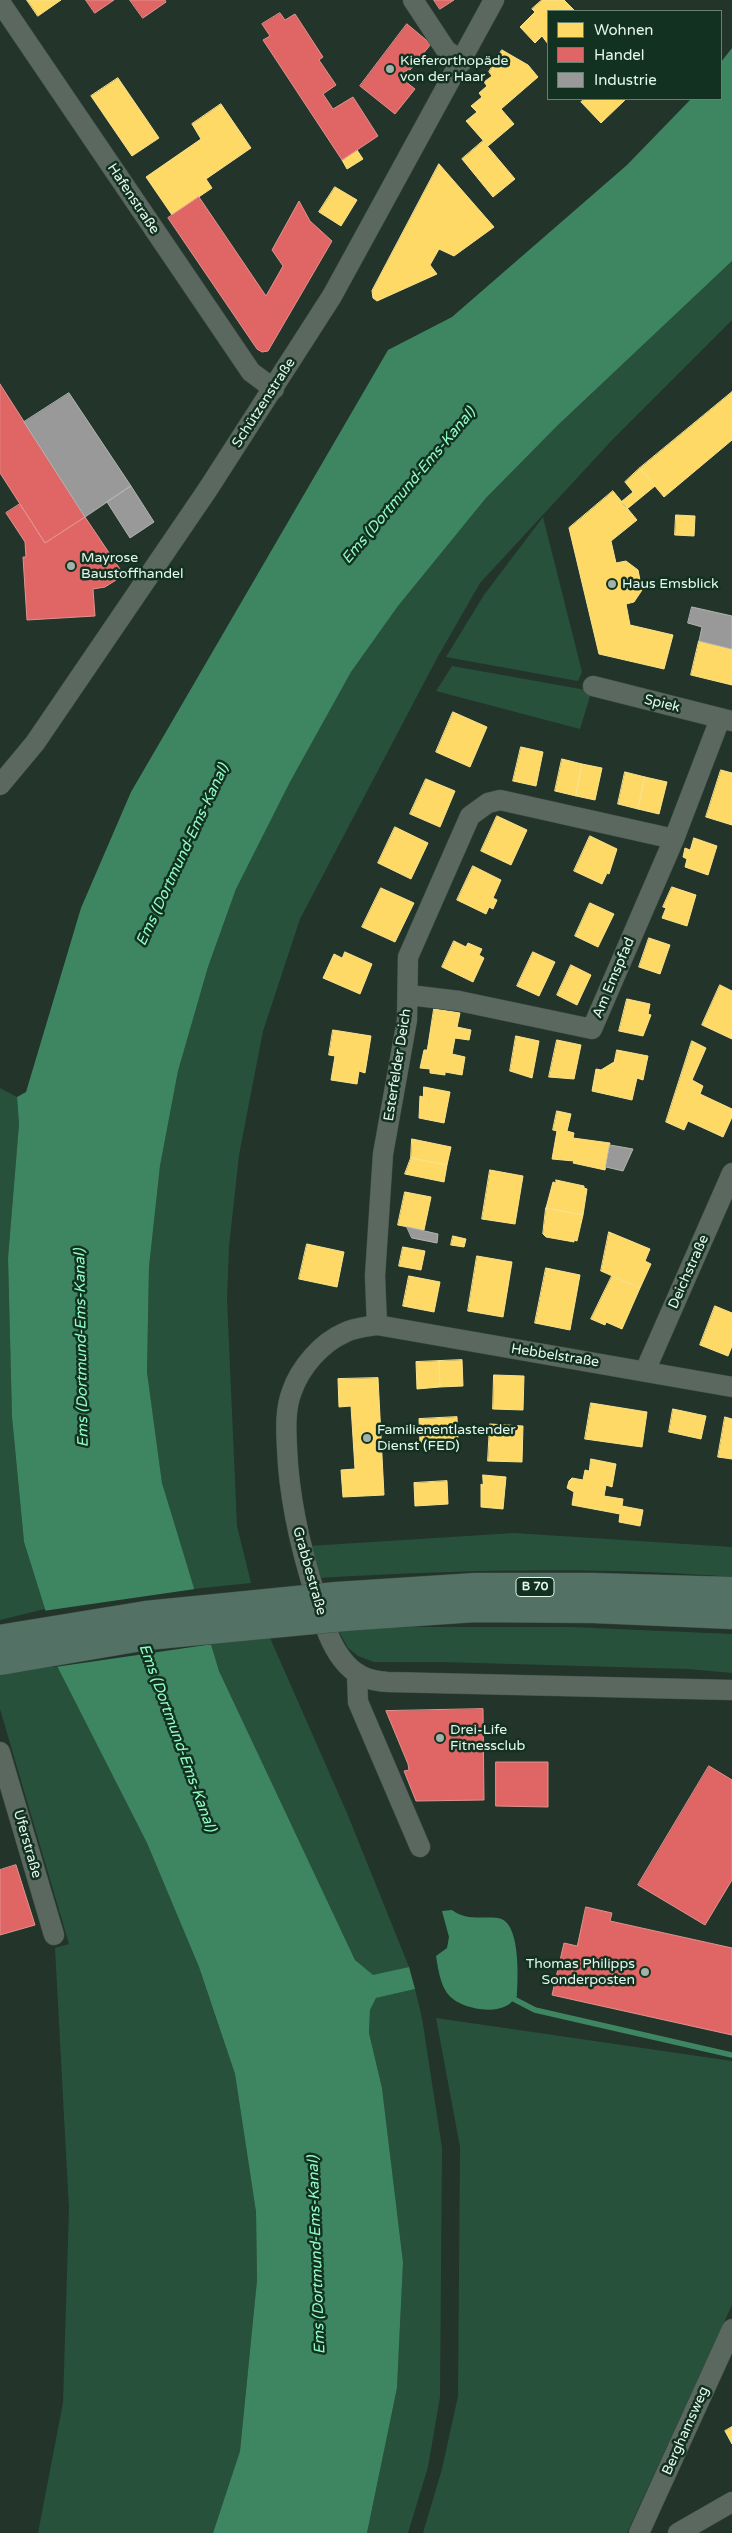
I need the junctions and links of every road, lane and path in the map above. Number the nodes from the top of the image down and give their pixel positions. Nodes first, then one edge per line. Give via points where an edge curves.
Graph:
1 (413, 0) edge
2 (494, 0) edge
3 (0, 2) edge
4 (462, 62) junction
5 (274, 389) junction
6 (592, 686) dead end
7 (726, 720) edge
8 (0, 785) edge
9 (674, 839) junction
10 (409, 995) junction
11 (732, 1173) edge
12 (377, 1325) junction
13 (645, 1371) junction
14 (732, 1387) edge
15 (732, 1591) edge
16 (341, 1606) junction
17 (732, 1615) edge
18 (0, 1639) edge
19 (0, 1661) edge
20 (357, 1674) junction
21 (732, 1690) edge
22 (0, 1752) edge
23 (420, 1848) dead end
24 (54, 1934) dead end
25 (732, 2329) edge
26 (732, 2502) edge
27 (640, 2533) edge
28 (678, 2533) edge

1 - 4 street via 446,50
2 - 4 street, Schützenstraße
3 - 5 street, Hafenstraße via 251,372
4 - 5 street, Schützenstraße via 332,296
5 - 8 street, Schützenstraße via 41,735
6 - 7 street, Spiek
7 - 9 street, Am Emspfad
9 - 10 street, Am Emspfad via 592,1029 459,1001
9 - 10 street, Esterfelder Deich via 500,800 488,803 470,816 408,957
10 - 12 street, Esterfelder Deich via 383,1154 375,1276
11 - 13 street, Deichstraße
12 - 13 street, Hebbelstraße
12 - 20 street, Grabbestraße via 344,1332 325,1344 306,1366 292,1391 286,1420 288,1487 300,1547 330,1642
13 - 14 street, Hebbelstraße
15 - 16 highway, B 70 via 476,1586
16 - 17 highway, B 70 via 594,1609
16 - 18 highway, B 70, bridge via 146,1615
16 - 19 highway, B 70, bridge
20 - 21 street, Grabbestraße via 372,1681 388,1682
20 - 23 street via 358,1702
22 - 24 street, Uferstraße
25 - 27 street, Berghamsweg
26 - 28 street

